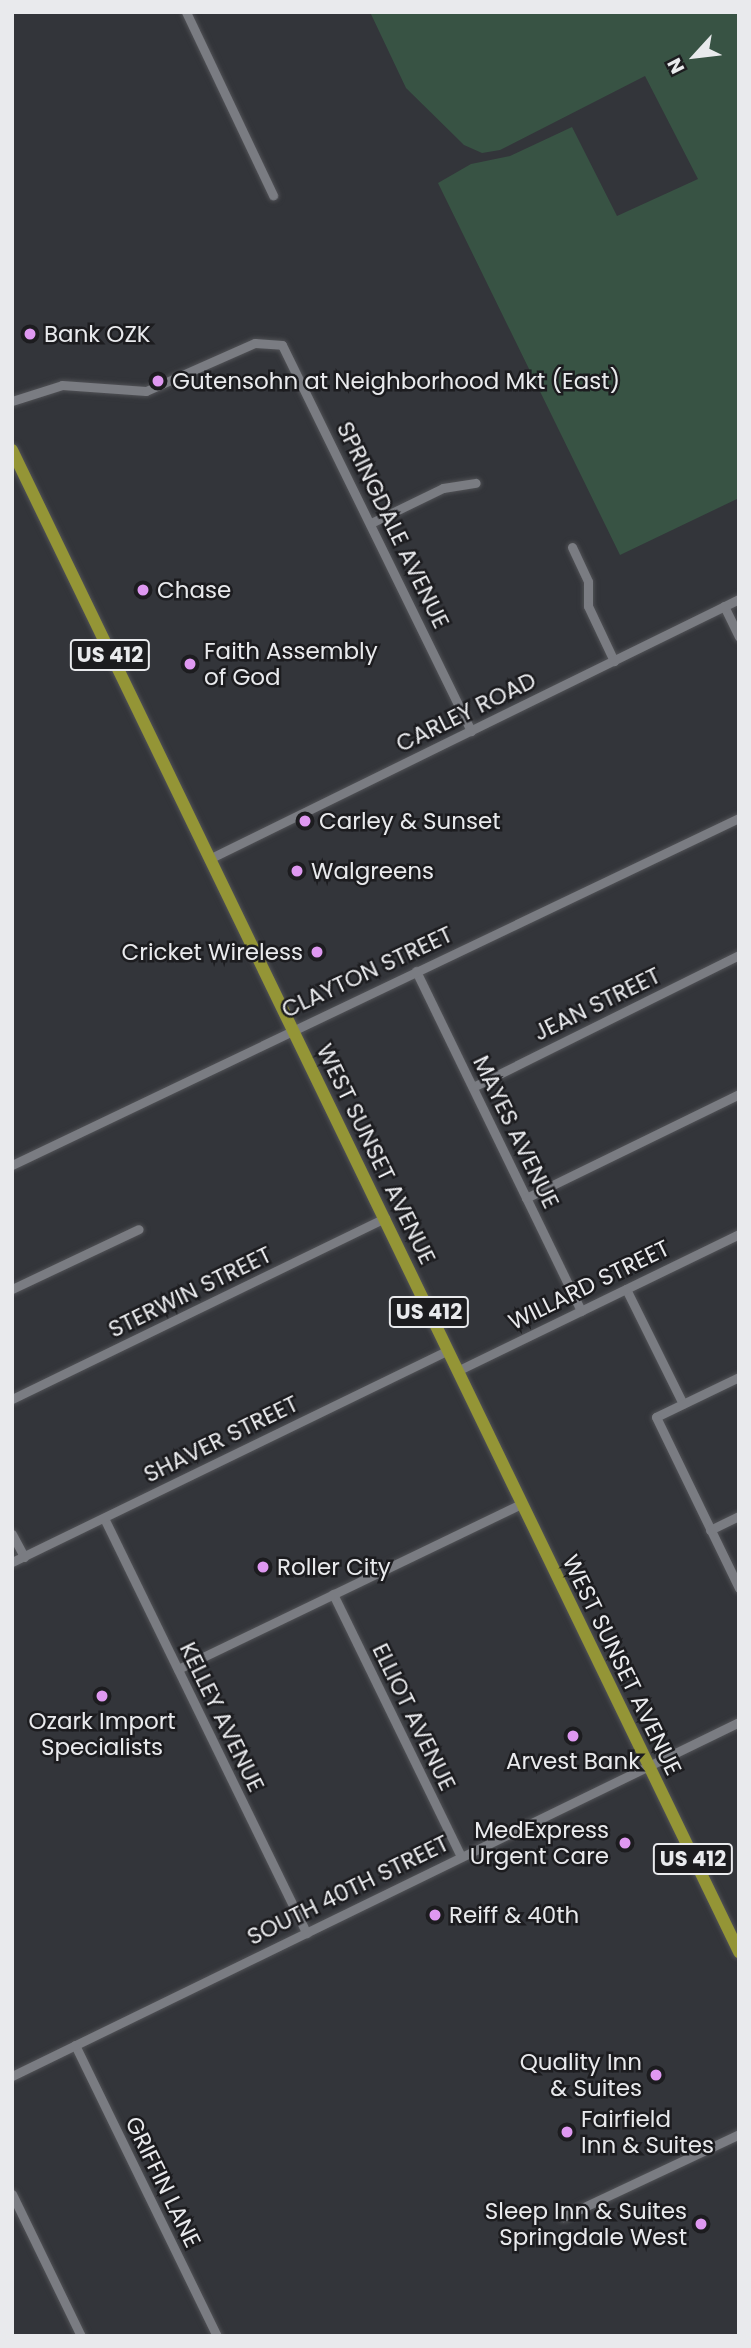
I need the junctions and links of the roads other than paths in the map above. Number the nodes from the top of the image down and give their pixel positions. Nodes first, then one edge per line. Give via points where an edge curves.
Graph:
1 (186, 12) edge
2 (273, 195) dead end
3 (12, 401) edge
4 (12, 450) edge
5 (476, 483) dead end
6 (371, 523) junction
7 (572, 547) dead end
8 (739, 599) edge
9 (724, 606) junction
10 (739, 637) edge
11 (614, 661) junction
12 (471, 731) junction
13 (739, 818) edge
14 (209, 859) junction
15 (739, 955) edge
16 (416, 971) junction
17 (292, 1031) junction
18 (473, 1087) junction
19 (739, 1094) edge
20 (12, 1165) edge
21 (526, 1198) junction
22 (385, 1218) junction
23 (139, 1228) dead end
24 (739, 1234) edge
25 (12, 1289) edge
26 (626, 1289) junction
27 (581, 1311) junction
28 (447, 1351) junction
29 (457, 1371) junction
30 (739, 1377) edge
31 (12, 1399) edge
32 (682, 1404) junction
33 (521, 1504) junction
34 (739, 1516) edge
35 (104, 1518) junction
36 (710, 1530) junction
37 (12, 1534) edge
38 (23, 1557) junction
39 (12, 1562) edge
40 (739, 1588) edge
41 (333, 1594) junction
42 (178, 1669) junction
43 (739, 1722) edge
44 (648, 1766) junction
45 (461, 1857) junction
46 (306, 1933) junction
47 (739, 1952) edge
48 (75, 2045) junction
49 (12, 2076) edge
50 (739, 2134) edge
51 (12, 2194) edge
52 (563, 2217) dead end
53 (81, 2336) edge
54 (217, 2336) edge

1 - 2 street
3 - 6 street, SPRINGDALE AVENUE via 62,385 146,391 255,343 274,342 289,352
4 - 14 highway, WEST SUNSET AVENUE / US 412
5 - 6 street via 443,488
6 - 12 street, SPRINGDALE AVENUE
7 - 11 street via 589,582 588,606
8 - 9 street, CARLEY ROAD
9 - 10 street
9 - 11 street, CARLEY ROAD
11 - 12 street, CARLEY ROAD
12 - 14 street, CARLEY ROAD
13 - 16 street, CLAYTON STREET
14 - 17 highway, WEST SUNSET AVENUE / US 412
15 - 18 street, JEAN STREET
16 - 17 street, CLAYTON STREET via 358,1003
16 - 18 street, MAYES AVENUE
17 - 20 street, CLAYTON STREET
17 - 22 highway, WEST SUNSET AVENUE / US 412
18 - 21 street, MAYES AVENUE
19 - 21 street
21 - 27 street, MAYES AVENUE
22 - 28 highway, WEST SUNSET AVENUE / US 412
22 - 31 street, STERWIN STREET
23 - 25 street
24 - 26 street, WILLARD STREET
26 - 27 street, WILLARD STREET
26 - 32 street
27 - 29 street, WILLARD STREET
28 - 29 highway, WEST SUNSET AVENUE / US 412
28 - 35 street, SHAVER STREET
29 - 33 highway, WEST SUNSET AVENUE / US 412
30 - 32 street
32 - 36 street via 656,1417
33 - 41 street
33 - 44 highway, WEST SUNSET AVENUE / US 412
34 - 36 street
35 - 38 street, SHAVER STREET
35 - 42 street, KELLEY AVENUE
36 - 40 street
37 - 38 street
38 - 39 street, SHAVER STREET
41 - 42 street
41 - 45 street, ELLIOT AVENUE
42 - 46 street, KELLEY AVENUE
43 - 44 street, SOUTH 40TH STREET
44 - 45 street, SOUTH 40TH STREET
44 - 47 highway, WEST SUNSET AVENUE / US 412
45 - 46 street, SOUTH 40TH STREET
46 - 48 street, SOUTH 40TH STREET
48 - 49 street, SOUTH 40TH STREET
48 - 54 street, GRIFFIN LANE
50 - 52 street
51 - 53 street

